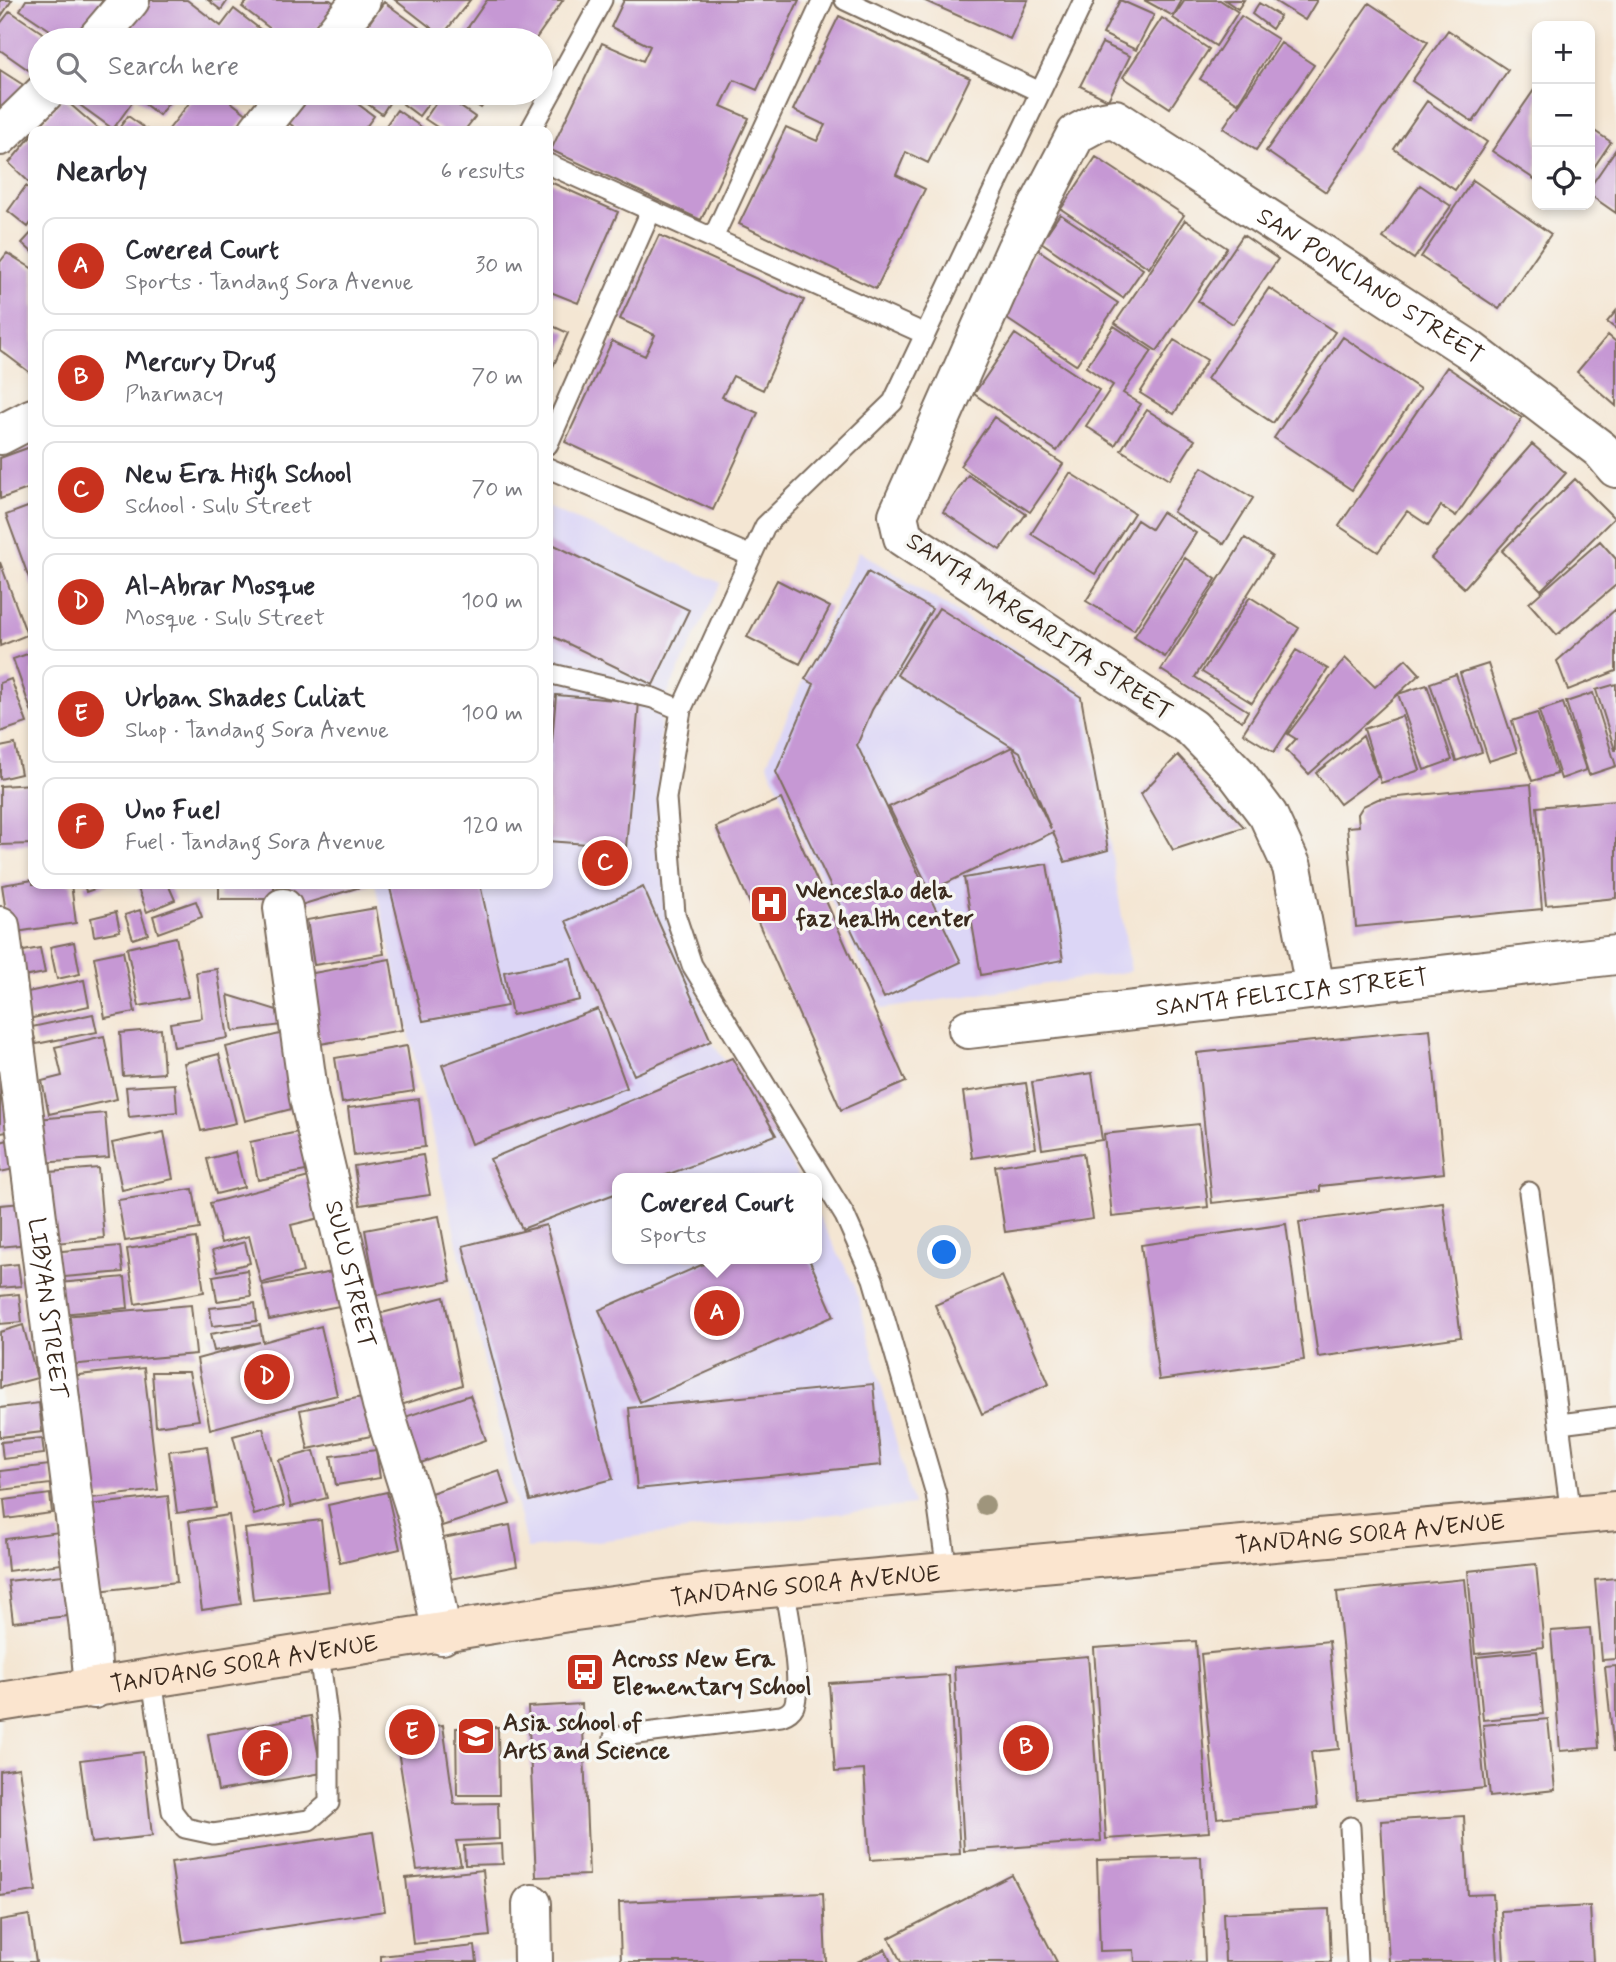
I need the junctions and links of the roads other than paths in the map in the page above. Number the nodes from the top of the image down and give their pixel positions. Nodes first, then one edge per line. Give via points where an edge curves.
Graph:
1 (130, 0) edge
2 (361, 0) edge
3 (602, 0) edge
4 (823, 0) edge
5 (845, 0) edge
6 (1084, 0) edge
7 (106, 28) edge
8 (339, 28) edge
9 (553, 89) edge
10 (1038, 91) junction
11 (32, 105) edge
12 (279, 105) edge
13 (544, 105) edge
14 (1115, 119) joint
15 (262, 126) edge
16 (533, 126) edge
17 (0, 136) edge
18 (553, 166) edge
19 (651, 211) junction
20 (713, 238) junction
21 (925, 334) junction
22 (28, 421) edge
23 (553, 433) edge
24 (0, 435) edge
25 (1616, 468) edge
26 (553, 470) edge
27 (751, 556) junction
28 (553, 674) edge
29 (681, 710) junction
30 (283, 908) dead end
31 (0, 926) edge
32 (1616, 955) edge
33 (1315, 988) junction
34 (968, 1029) dead end
35 (819, 1173) edge
36 (822, 1179) edge
37 (1529, 1192) dead end
38 (1616, 1417) edge
39 (1560, 1424) junction
40 (1616, 1511) edge
41 (1571, 1515) junction
42 (947, 1571) junction
43 (784, 1585) junction
44 (442, 1635) junction
45 (319, 1653) junction
46 (152, 1680) junction
47 (94, 1689) junction
48 (0, 1702) edge
49 (614, 1737) dead end
50 (1350, 1827) dead end
51 (531, 1904) dead end
52 (533, 1962) edge
53 (1357, 1962) edge

1 - 7 street
2 - 8 street
3 - 9 lane
4 - 20 lane
5 - 10 lane
6 - 10 lane
10 - 21 lane
11 - 17 street
12 - 15 street
13 - 16 lane
14 - 25 street, SAN PONCIANO STREET via 1470,349 1601,450
14 - 33 street, SANTA MARGARITA STREET via 1076,134 1016,249 898,514 903,537 1192,728 1237,774 1268,815 1292,867
18 - 19 lane
19 - 20 lane
19 - 23 lane
20 - 21 lane
21 - 27 lane via 893,402 765,526
22 - 24 street
26 - 27 lane
27 - 29 lane
28 - 29 lane via 653,698
29 - 35 lane via 666,798 675,914 691,965
30 - 44 street, SULU STREET via 309,1098 382,1404 420,1524
31 - 47 street, LIBYAN STREET
32 - 33 street, SANTA FELICIA STREET
33 - 34 street, SANTA FELICIA STREET
36 - 42 lane via 845,1216 873,1279 936,1494
37 - 39 lane
38 - 39 lane
39 - 41 lane
40 - 41 main road, TANDANG SORA AVENUE
41 - 42 main road, TANDANG SORA AVENUE
42 - 43 main road, TANDANG SORA AVENUE
43 - 44 main road, TANDANG SORA AVENUE via 568,1612
43 - 49 lane via 794,1652 795,1704 790,1713
44 - 45 main road, TANDANG SORA AVENUE
45 - 46 main road, TANDANG SORA AVENUE
45 - 46 lane via 329,1731 329,1803 309,1820 264,1828 213,1834 185,1828 172,1811
46 - 47 main road, TANDANG SORA AVENUE
47 - 48 main road, TANDANG SORA AVENUE
50 - 53 lane
51 - 52 street

